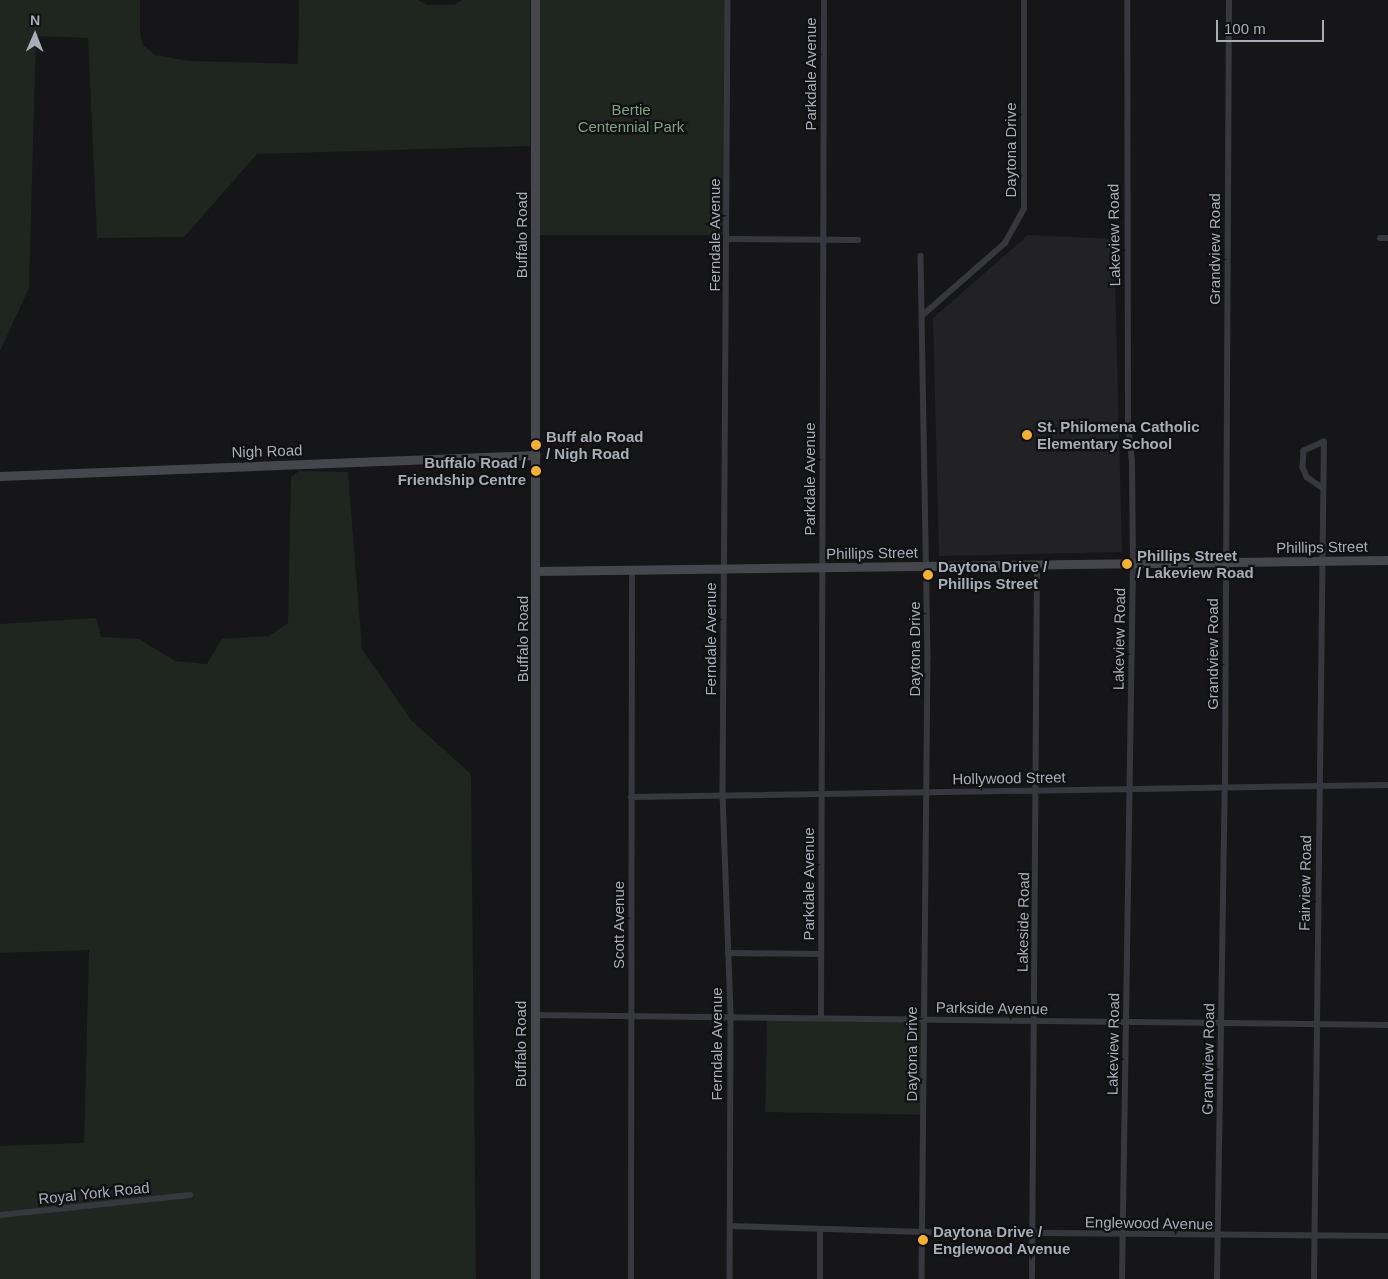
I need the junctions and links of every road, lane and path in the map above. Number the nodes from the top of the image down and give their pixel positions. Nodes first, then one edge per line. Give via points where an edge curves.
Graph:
1 (535, 0) edge
2 (728, 0) edge
3 (824, 0) edge
4 (1024, 0) edge
5 (1127, 0) edge
6 (1229, 0) edge
7 (1380, 238) dead end
8 (1388, 238) edge
9 (727, 239) junction
10 (824, 239) junction
11 (858, 240) dead end
12 (921, 256) dead end
13 (924, 314) junction
14 (536, 455) junction
15 (0, 476) edge
16 (1323, 488) junction
17 (1388, 560) edge
18 (1321, 561) junction
19 (1226, 562) junction
20 (1133, 564) junction
21 (1037, 565) junction
22 (928, 566) junction
23 (724, 568) junction
24 (822, 568) junction
25 (632, 570) junction
26 (536, 571) junction
27 (1318, 785) junction
28 (1388, 785) edge
29 (1225, 787) junction
30 (1129, 789) junction
31 (1037, 790) junction
32 (925, 792) junction
33 (822, 794) junction
34 (723, 795) junction
35 (631, 797) junction
36 (728, 953) junction
37 (821, 954) junction
38 (535, 1015) junction
39 (731, 1015) junction
40 (631, 1016) junction
41 (821, 1019) junction
42 (925, 1020) junction
43 (1035, 1021) junction
44 (1126, 1022) junction
45 (1221, 1023) junction
46 (1316, 1024) junction
47 (1388, 1025) edge
48 (190, 1195) dead end
49 (0, 1215) edge
50 (730, 1226) junction
51 (820, 1230) junction
52 (923, 1232) junction
53 (1033, 1234) junction
54 (1122, 1235) junction
55 (1217, 1236) junction
56 (1388, 1236) edge
57 (1314, 1237) junction
58 (535, 1279) edge
59 (631, 1279) edge
60 (730, 1279) edge
61 (820, 1279) edge
62 (922, 1279) edge
63 (1032, 1279) edge
64 (1122, 1279) edge
65 (1217, 1279) edge
66 (1314, 1279) edge

1 - 14 street, Buffalo Road
2 - 9 street, Ferndale Avenue
3 - 10 street, Parkdale Avenue
4 - 13 street, Daytona Drive via 1024,209 1005,243
5 - 20 street, Lakeview Road via 1128,424 1132,462
6 - 19 street, Grandview Road
7 - 8 street
9 - 10 street
9 - 23 street, Ferndale Avenue
10 - 11 street
10 - 24 street, Parkdale Avenue
12 - 13 street
13 - 22 street, Daytona Drive
14 - 15 street, Nigh Road
14 - 26 street, Buffalo Road
16 - 16 street, Fairview Road via 1324,451 1324,442 1304,451 1303,467 1307,477
16 - 18 street, Fairview Road
17 - 18 street, Phillips Street
18 - 19 street, Phillips Street
18 - 27 street, Fairview Road
19 - 20 street, Phillips Street
19 - 29 street, Grandview Road
20 - 21 street, Phillips Street
20 - 30 street, Lakeview Road
21 - 22 street, Phillips Street
21 - 31 street, Lakeside Road
22 - 24 street, Phillips Street
22 - 32 street, Daytona Drive
23 - 24 street, Phillips Street
23 - 25 street, Phillips Street
23 - 34 street, Ferndale Avenue
24 - 33 street, Parkdale Avenue
25 - 26 street, Phillips Street
25 - 35 street, Scott Avenue
26 - 38 street, Buffalo Road
27 - 28 street, Hollywood Street
27 - 29 street, Hollywood Street
27 - 46 street, Fairview Road
29 - 30 street, Hollywood Street
29 - 45 street, Grandview Road
30 - 31 street, Hollywood Street
30 - 44 street, Lakeview Road
31 - 32 street, Hollywood Street
31 - 43 street, Lakeside Road
32 - 33 street, Hollywood Street
32 - 42 street, Daytona Drive
33 - 34 street, Hollywood Street
33 - 37 street, Parkdale Avenue
34 - 35 street, Hollywood Street
34 - 36 street, Ferndale Avenue
35 - 40 street, Scott Avenue
36 - 37 street
36 - 39 street, Ferndale Avenue
37 - 41 street, Parkdale Avenue
38 - 40 street, Parkside Avenue
38 - 58 street, Buffalo Road
39 - 40 street, Parkside Avenue
39 - 41 street, Parkside Avenue
39 - 50 street, Ferndale Avenue
40 - 59 street, Scott Avenue
41 - 42 street, Parkside Avenue
42 - 43 street, Parkside Avenue
42 - 52 street, Daytona Drive
43 - 44 street, Parkside Avenue
43 - 53 street, Lakeside Road
44 - 45 street, Parkside Avenue
44 - 54 street, Lakeview Road
45 - 46 street, Parkside Avenue
45 - 55 street, Grandview Road
46 - 47 street, Parkside Avenue
46 - 57 street, Fairview Road
48 - 49 street, Royal York Road
50 - 51 street, Englewood Avenue
50 - 60 street, Ferndale Avenue
51 - 52 street, Englewood Avenue
51 - 61 street
52 - 53 street, Englewood Avenue
52 - 62 street, Daytona Drive
53 - 54 street, Englewood Avenue
53 - 63 street, Lakeside Road
54 - 55 street, Englewood Avenue
54 - 64 street, Lakeview Road
55 - 57 street, Englewood Avenue
55 - 65 street, Grandview Road
56 - 57 street, Englewood Avenue
57 - 66 street, Fairview Road

